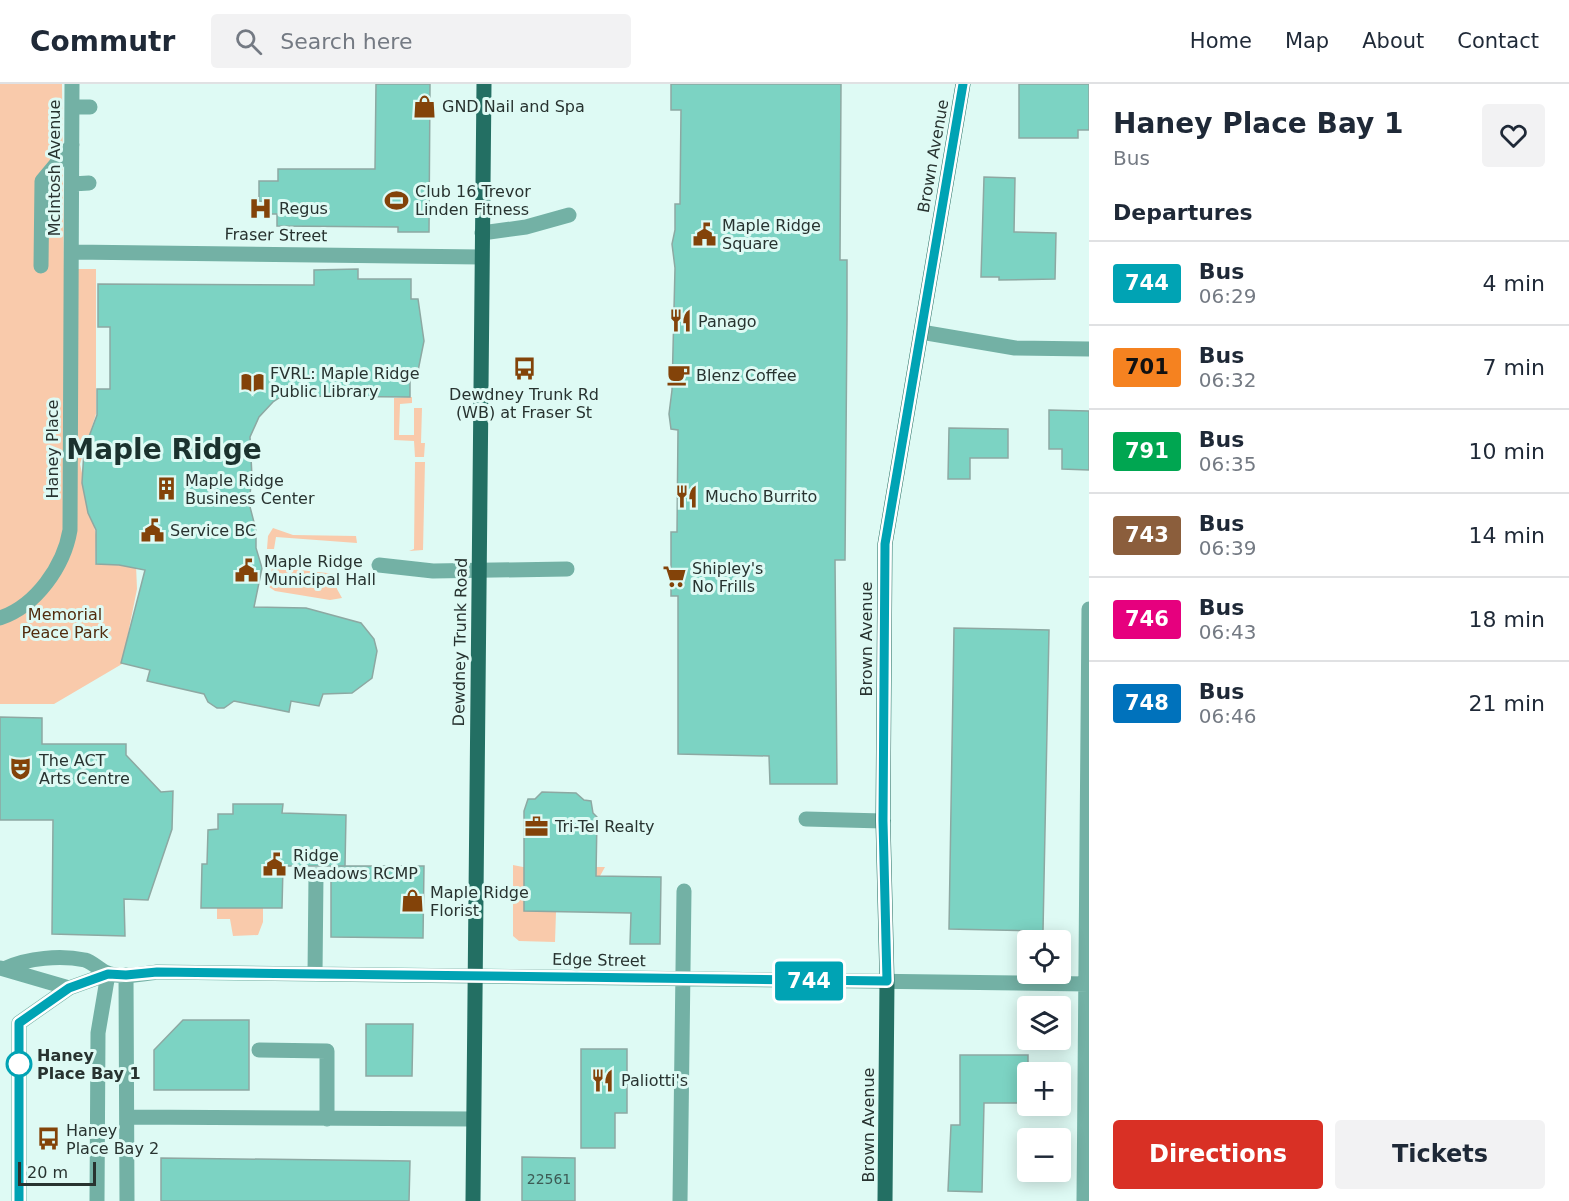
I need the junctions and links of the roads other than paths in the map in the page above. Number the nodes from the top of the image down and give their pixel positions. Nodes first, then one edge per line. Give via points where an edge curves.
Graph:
1 (72, 84) edge
2 (484, 84) edge
3 (963, 84) edge
4 (72, 107) junction
5 (90, 107) dead end
6 (72, 146) junction
7 (89, 183) dead end
8 (72, 184) junction
9 (569, 215) dead end
10 (482, 233) junction
11 (72, 252) junction
12 (480, 257) junction
13 (41, 266) dead end
14 (921, 332) junction
15 (1089, 349) edge
16 (379, 565) dead end
17 (567, 569) dead end
18 (478, 572) junction
19 (1089, 609) edge
20 (0, 618) edge
21 (806, 819) dead end
22 (883, 821) junction
23 (316, 875) dead end
24 (684, 891) dead end
25 (3, 968) edge
26 (108, 974) junction
27 (315, 974) junction
28 (126, 975) junction
29 (474, 977) junction
30 (683, 980) junction
31 (887, 981) junction
32 (1088, 984) edge
33 (69, 988) junction
34 (259, 1050) dead end
35 (127, 1117) junction
36 (327, 1119) junction
37 (473, 1119) junction
38 (19, 1201) edge
39 (97, 1201) edge
40 (127, 1201) edge
41 (473, 1201) edge
42 (680, 1201) edge
43 (885, 1201) edge
44 (1084, 1201) edge

1 - 4 street, McIntosh Avenue
2 - 10 main road, Dewdney Trunk Road
3 - 14 main road, Brown Avenue
4 - 5 street
4 - 6 street, McIntosh Avenue
6 - 8 street, McIntosh Avenue
6 - 13 street via 42,181
7 - 8 street
8 - 11 street, McIntosh Avenue
9 - 10 street via 526,227
10 - 12 main road, Dewdney Trunk Road
11 - 12 street, Fraser Street
11 - 20 street, Haney Place via 69,536 61,559 45,584 20,608
12 - 18 main road, Dewdney Trunk Road
14 - 15 street via 1015,348
14 - 22 main road, Brown Avenue via 885,544
16 - 18 street
17 - 18 street
18 - 29 main road, Dewdney Trunk Road
19 - 32 street
21 - 22 street
22 - 31 main road, Brown Avenue
23 - 27 street
24 - 30 street
25 - 26 street, Edge Street via 24,960 87,960
25 - 33 street, Edge Street
26 - 28 street, Edge Street
26 - 33 street, Edge Street
26 - 39 street via 98,1033
27 - 28 street, Edge Street
27 - 29 street, Edge Street
28 - 35 street
29 - 30 street, Edge Street
29 - 37 main road, Dewdney Trunk Road
30 - 31 street, Edge Street
30 - 42 street
31 - 32 street, Edge Street
31 - 43 main road, Brown Avenue
32 - 44 street
33 - 38 street via 19,1023
34 - 36 street via 327,1051
35 - 36 street
35 - 40 street
36 - 37 street
37 - 41 main road, Dewdney Trunk Road

